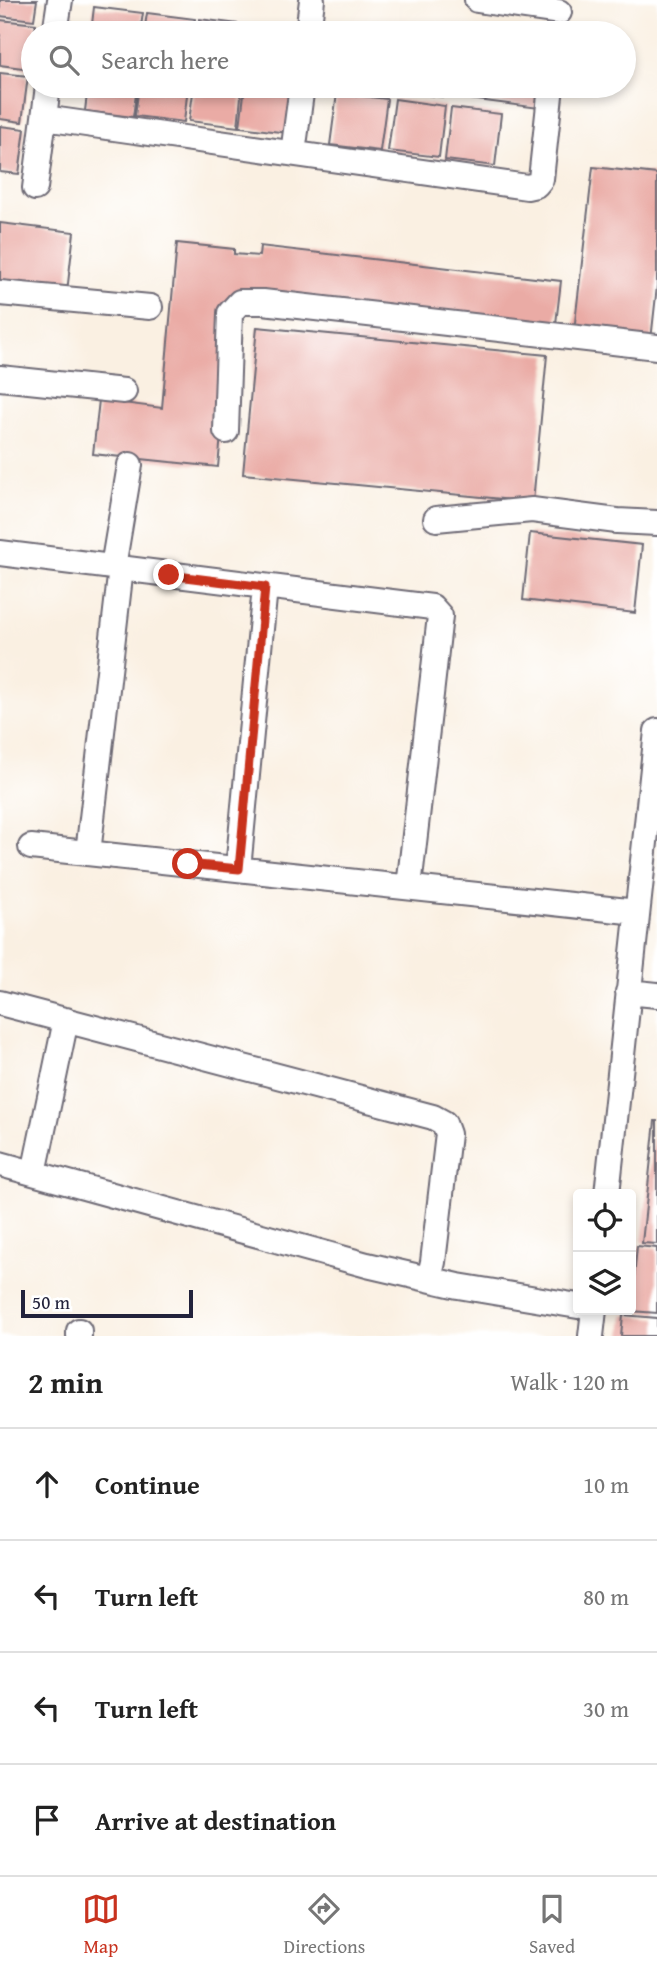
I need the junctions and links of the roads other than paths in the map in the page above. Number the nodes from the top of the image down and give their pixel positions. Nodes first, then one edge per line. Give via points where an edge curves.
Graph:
1 (60, 0) edge
2 (312, 0) edge
3 (477, 0) edge
4 (559, 15) edge
5 (57, 21) edge
6 (309, 21) edge
7 (46, 98) edge
8 (300, 98) edge
9 (550, 98) edge
10 (44, 118) junction
11 (293, 153) junction
12 (35, 188) dead end
13 (0, 293) edge
14 (150, 307) dead end
15 (657, 347) edge
16 (0, 378) edge
17 (124, 391) dead end
18 (226, 431) dead end
19 (130, 465) dead end
20 (436, 519) dead end
21 (657, 523) edge
22 (0, 553) edge
23 (117, 568) junction
24 (265, 587) junction
25 (657, 730) edge
26 (31, 847) dead end
27 (88, 853) junction
28 (239, 869) junction
29 (409, 887) junction
30 (638, 912) junction
31 (628, 992) junction
32 (657, 995) edge
33 (0, 1003) edge
34 (66, 1020) junction
35 (0, 1164) edge
36 (34, 1173) junction
37 (608, 1189) edge
38 (429, 1279) junction
39 (573, 1305) edge
40 (593, 1315) edge
41 (591, 1336) edge

1 - 5 street
2 - 6 street
3 - 4 street
7 - 10 street
8 - 11 street
9 - 11 street via 541,178 527,187
10 - 11 street
10 - 12 street
13 - 14 street
15 - 18 street via 240,302 230,313
16 - 17 street
19 - 23 street
20 - 21 street via 532,510
22 - 23 street
23 - 24 street
23 - 27 street
24 - 28 street
24 - 29 street via 432,607 440,616
25 - 30 street
26 - 27 street
27 - 28 street
28 - 29 street
29 - 30 street
30 - 31 street
31 - 32 street
31 - 37 street
33 - 34 street
34 - 36 street
34 - 38 street via 444,1123 448,1134
35 - 36 street
36 - 38 street
38 - 39 street
40 - 41 street

